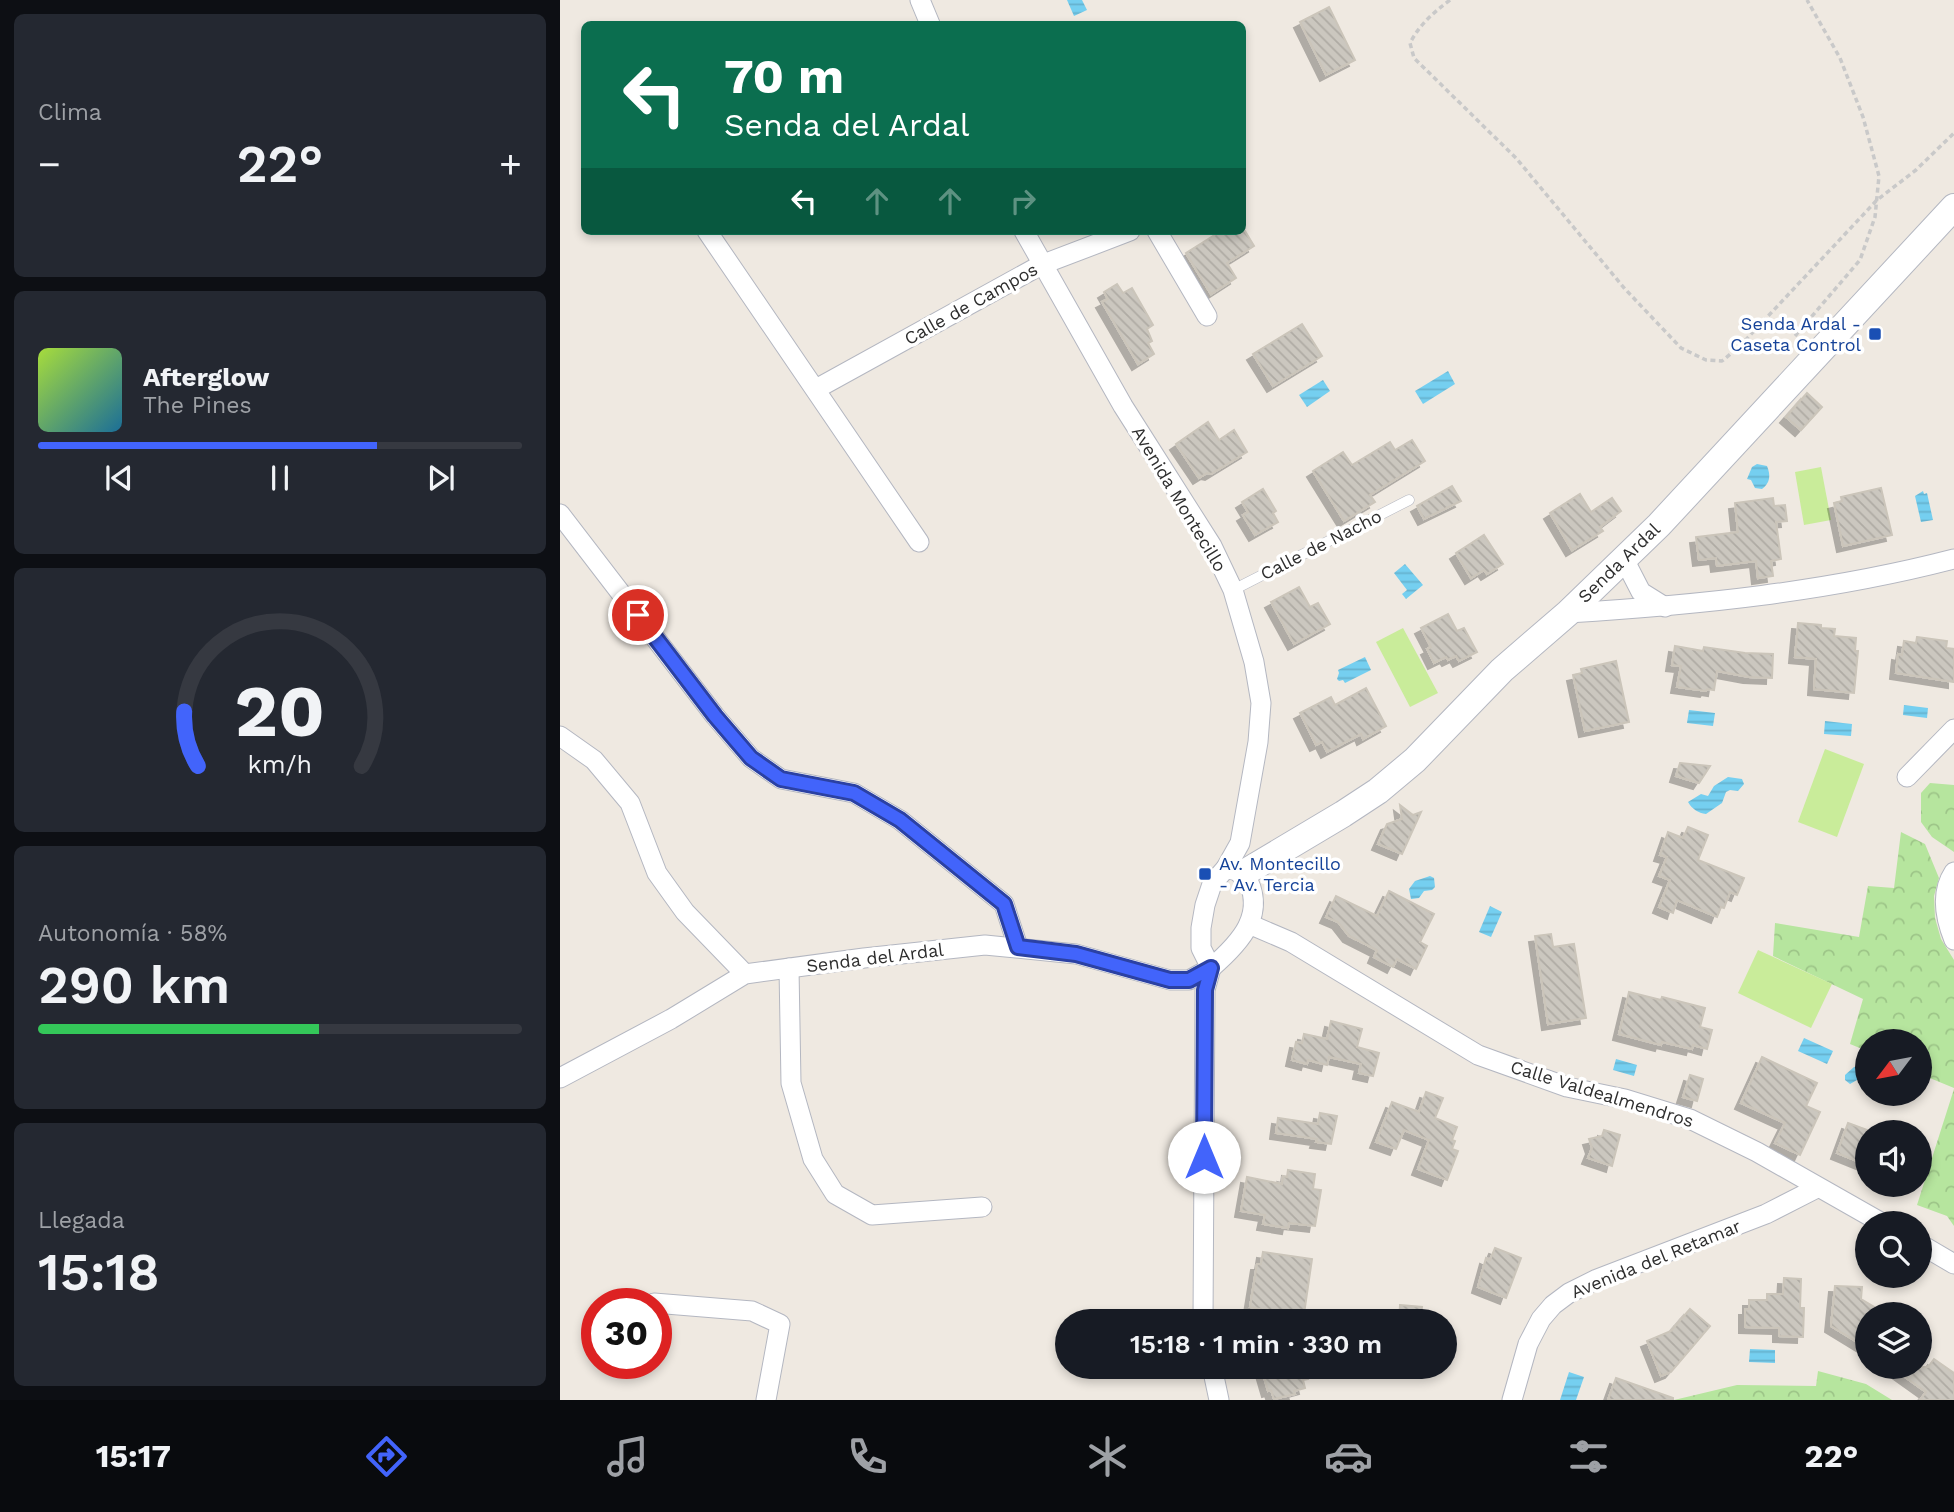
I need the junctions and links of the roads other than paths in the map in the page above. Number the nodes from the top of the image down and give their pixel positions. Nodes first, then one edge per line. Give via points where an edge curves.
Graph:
1 (920, 0) edge
2 (929, 21) edge
3 (1954, 207) edge
4 (710, 235) edge
5 (1026, 235) edge
6 (1120, 235) edge
7 (1159, 235) edge
8 (1041, 265) junction
9 (1207, 316) dead end
10 (816, 388) junction
11 (1409, 500) dead end
12 (560, 514) edge
13 (919, 542) dead end
14 (1624, 559) junction
15 (1954, 559) edge
16 (1233, 590) junction
17 (1665, 607) junction
18 (1567, 613) junction
19 (1954, 729) edge
20 (560, 736) edge
21 (1907, 777) dead end
22 (1235, 871) junction
23 (1954, 872) edge
24 (1249, 924) junction
25 (1954, 940) edge
26 (1018, 947) junction
27 (789, 968) junction
28 (1211, 968) junction
29 (745, 974) junction
30 (560, 1078) edge
31 (1817, 1188) junction
32 (982, 1207) dead end
33 (1860, 1211) edge
34 (1932, 1251) edge
35 (1954, 1264) edge
36 (672, 1304) edge
37 (1203, 1309) edge
38 (1215, 1379) edge
39 (766, 1400) edge
40 (1219, 1400) edge
41 (1512, 1400) edge

1 - 2 street
3 - 14 main road, Senda Ardal
4 - 10 street
5 - 8 street, Avenida Montecillo
6 - 8 street, Calle de Campos
7 - 9 street
8 - 10 street, Calle de Campos
8 - 16 street, Avenida Montecillo via 1122,406 1212,546
10 - 13 street
11 - 16 lane, Calle de Nacho
12 - 26 street via 751,758 781,779 854,793 900,820 1004,904
14 - 17 street via 1641,592
14 - 18 main road, Senda Ardal
15 - 17 street via 1782,593
16 - 22 street, Avenida Montecillo via 1261,703
17 - 18 street
18 - 22 main road, Senda Ardal via 1378,791
19 - 21 street
20 - 29 street via 594,760 630,803 657,873 685,912
22 - 24 street via 1249,882
22 - 28 street, Avenida Montecillo via 1212,884 1205,905 1201,948
23 - 25 street via 1947,887 1945,919
24 - 28 street via 1242,938
24 - 31 street, Calle Valdealmendros via 1291,942 1478,1055 1567,1087 1690,1119
26 - 27 street, Senda del Ardal via 985,945
26 - 28 street, Senda del Ardal via 1076,954 1170,980 1189,980
27 - 29 street, Senda del Ardal
27 - 32 street via 791,1083 813,1159 835,1194 872,1215
28 - 37 street via 1205,990
29 - 30 street, Senda del Ardal
31 - 33 street, Calle Valdealmendros
31 - 41 street, Avenida del Retamar via 1766,1214 1569,1293 1541,1319 1528,1344
34 - 35 street
36 - 39 street via 752,1311 780,1324
38 - 40 street

